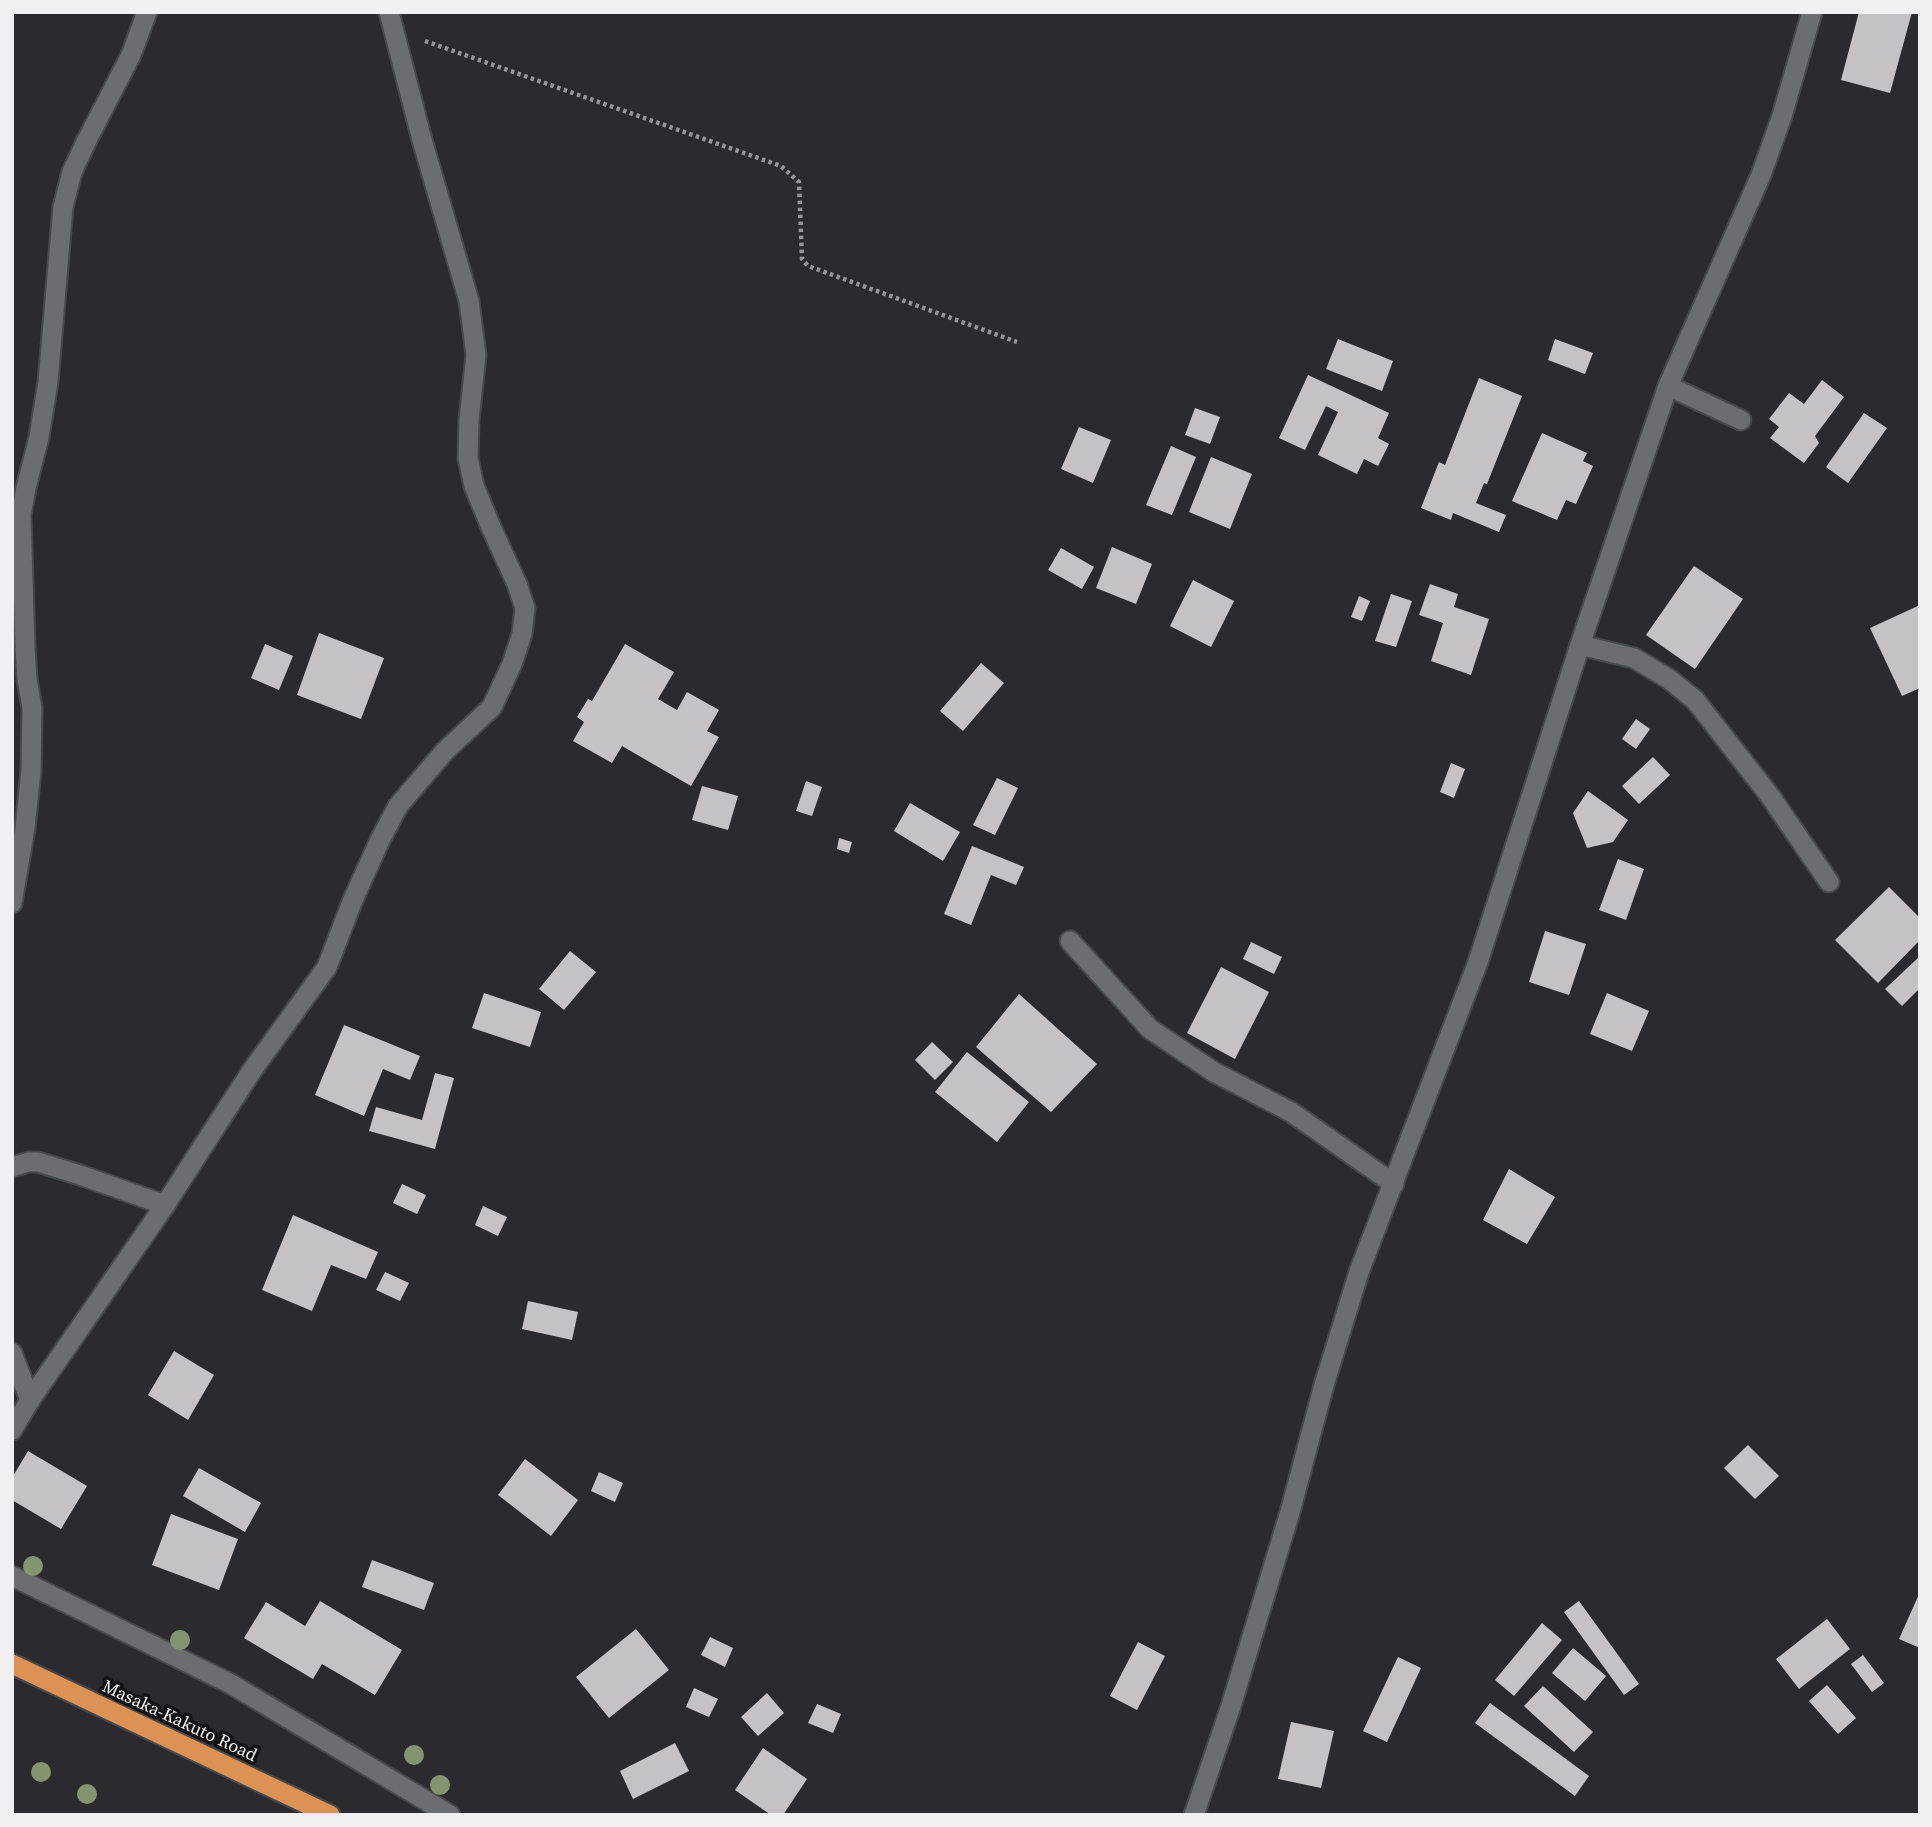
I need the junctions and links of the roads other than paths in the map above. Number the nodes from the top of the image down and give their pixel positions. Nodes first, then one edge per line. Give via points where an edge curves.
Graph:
1 (147, 12) edge
2 (1812, 12) edge
3 (392, 21) edge
4 (1668, 386) junction
5 (1741, 420) dead end
6 (1580, 645) junction
7 (1829, 882) dead end
8 (12, 903) edge
9 (1070, 942) dead end
10 (12, 1167) edge
11 (1394, 1184) junction
12 (165, 1205) junction
13 (12, 1353) edge
14 (30, 1400) junction
15 (12, 1430) edge
16 (12, 1576) edge
17 (12, 1664) edge
18 (330, 1815) edge
19 (450, 1815) edge
20 (1194, 1815) edge

1 - 8 street via 131,55 72,172 63,207 48,382 21,516 32,733 25,828
2 - 4 street via 1761,175
3 - 12 street via 469,301 476,355 468,458 474,486 525,608 522,634 492,707 445,751 398,806 327,967 253,1069
4 - 5 street
4 - 6 street
6 - 7 street via 1634,658 1695,700
6 - 11 street via 1478,962
9 - 11 street via 1150,1029 1214,1072 1291,1112
10 - 12 street via 38,1163
11 - 20 street via 1359,1272 1243,1667
12 - 14 street
13 - 14 street
14 - 15 street
16 - 19 street via 230,1684
17 - 18 highway, Masaka-Kakuto Road

